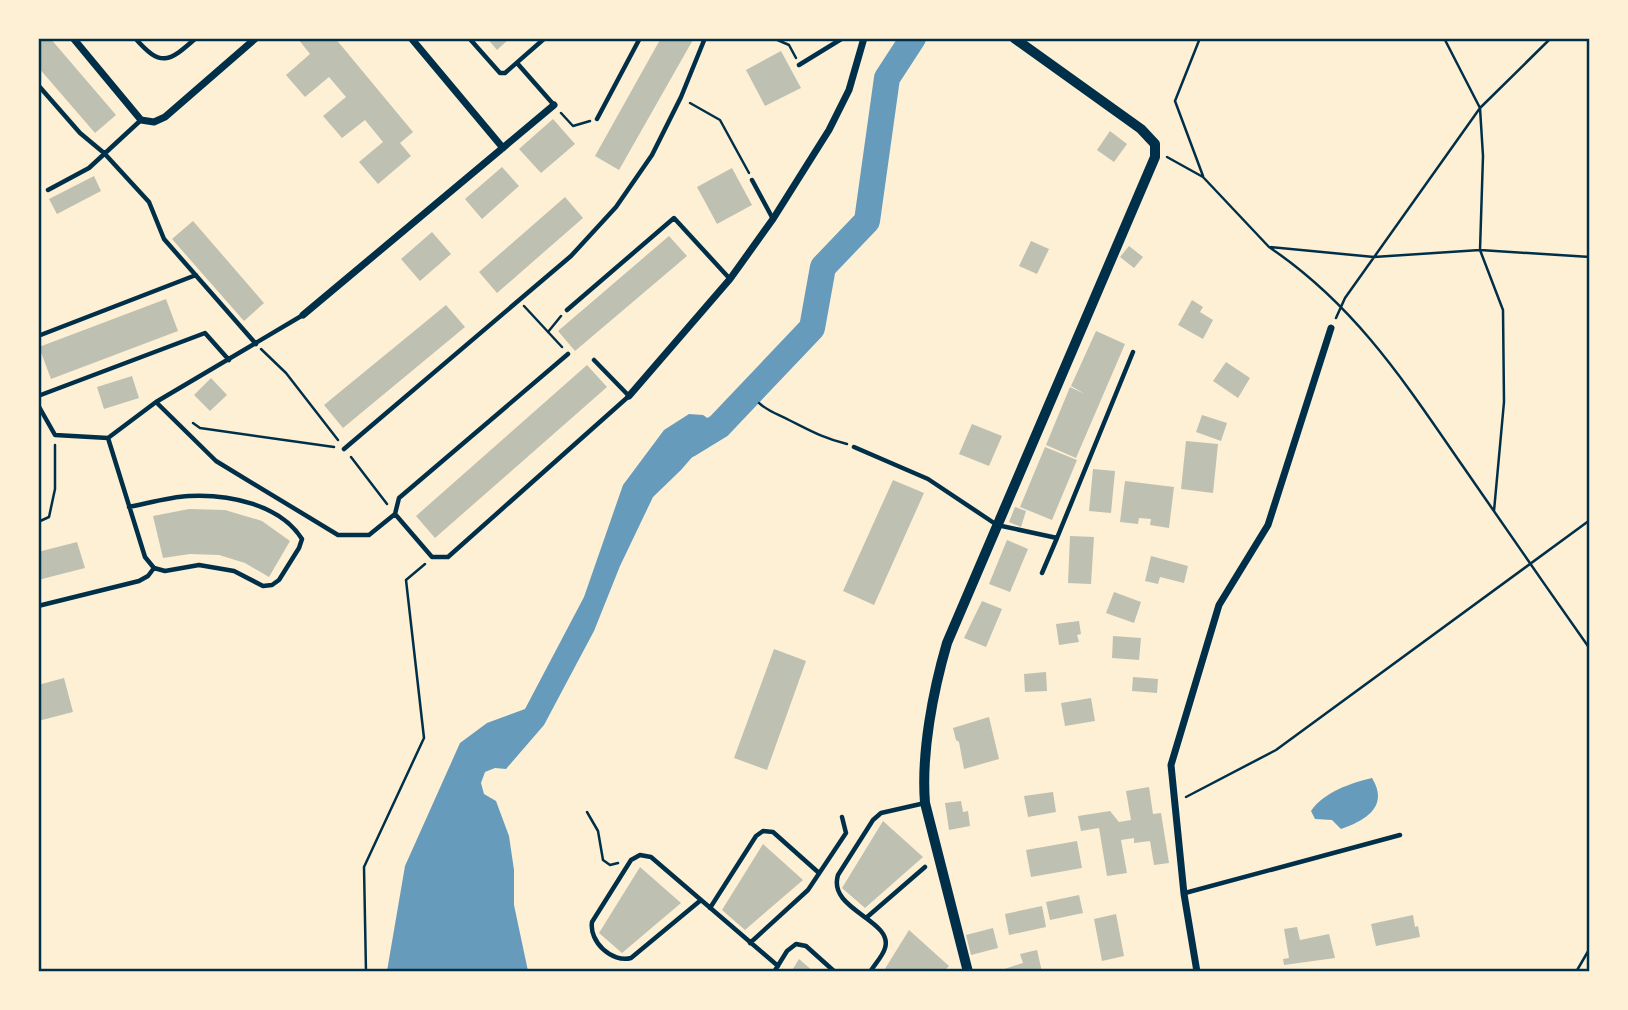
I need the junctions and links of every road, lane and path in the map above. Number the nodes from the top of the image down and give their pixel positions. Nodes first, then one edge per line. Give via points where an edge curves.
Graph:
1 (73, 38) edge
2 (135, 38) edge
3 (195, 38) edge
4 (256, 38) edge
5 (411, 38) edge
6 (468, 38) edge
7 (545, 38) edge
8 (640, 38) edge
9 (705, 38) edge
10 (774, 38) edge
11 (843, 38) edge
12 (864, 38) edge
13 (1014, 38) edge
14 (1200, 38) edge
15 (1444, 38) edge
16 (1551, 38) edge
17 (517, 63) junction
18 (799, 65) joint
19 (38, 85) edge
20 (681, 97) junction
21 (554, 104) junction
22 (1480, 108) junction
23 (597, 119) joint
24 (141, 120) junction
25 (503, 148) junction
26 (1155, 150) junction
27 (104, 153) junction
28 (1203, 177) junction
29 (752, 180) joint
30 (48, 190) dead end
31 (773, 219) junction
32 (1269, 247) junction
33 (1480, 250) junction
34 (1374, 257) junction
35 (1590, 257) edge
36 (196, 275) junction
37 (730, 279) junction
38 (519, 301) junction
39 (1341, 306) junction
40 (566, 310) joint
41 (303, 315) joint
42 (1331, 328) joint
43 (548, 332) junction
44 (38, 336) edge
45 (256, 344) junction
46 (1133, 352) dead end
47 (568, 354) joint
48 (229, 360) junction
49 (594, 360) dead end
50 (286, 373) dead end
51 (38, 396) edge
52 (629, 396) junction
53 (156, 402) junction
54 (759, 403) dead end
55 (38, 405) edge
56 (189, 421) dead end
57 (55, 435) junction
58 (108, 438) junction
59 (854, 447) joint
60 (344, 449) joint
61 (129, 507) junction
62 (1494, 511) junction
63 (395, 514) junction
64 (1590, 520) edge
65 (38, 522) edge
66 (997, 525) junction
67 (1057, 538) junction
68 (432, 557) junction
69 (1530, 563) junction
70 (154, 568) junction
71 (1042, 573) dead end
72 (38, 606) edge
73 (1590, 649) edge
74 (925, 803) junction
75 (1174, 804) junction
76 (587, 812) dead end
77 (842, 817) dead end
78 (1400, 835) dead end
79 (631, 860) junction
80 (925, 867) dead end
81 (819, 873) junction
82 (1184, 894) junction
83 (701, 900) junction
84 (710, 908) junction
85 (866, 918) junction
86 (750, 943) junction
87 (1590, 948) edge
88 (776, 969) edge
89 (366, 971) edge
90 (835, 971) edge
91 (870, 971) edge
92 (968, 971) edge
93 (1197, 971) edge
94 (1576, 971) edge

1 - 24 street
2 - 3 lane via 148,53 166,60
4 - 24 street via 165,117 154,122
5 - 25 street
6 - 17 lane via 500,73
7 - 17 lane
8 - 23 lane
9 - 20 lane
10 - 18 path via 789,45
11 - 18 lane
12 - 31 street via 849,90
13 - 26 street via 1141,129
14 - 28 path via 1175,101
15 - 22 path
16 - 22 path
17 - 21 lane
19 - 27 lane
20 - 29 path via 720,120
20 - 38 lane via 652,155 616,207 571,256
21 - 23 path via 573,126
21 - 25 street
22 - 33 path
22 - 34 path
24 - 27 lane
25 - 41 street
26 - 28 path
26 - 66 street
27 - 30 lane via 89,168
27 - 36 lane via 149,202 164,239
28 - 32 path
29 - 31 lane
31 - 37 street
32 - 34 path
32 - 39 path via 1302,269
33 - 34 path
33 - 35 path
33 - 62 path via 1503,310 1504,402
34 - 39 path
36 - 44 lane
36 - 45 lane
37 - 40 lane via 674,218
37 - 52 street
38 - 43 path
38 - 60 lane
39 - 42 path
39 - 62 path via 1389,360
40 - 43 path
41 - 45 lane
42 - 75 street via 1268,525 1219,604 1171,765
43 - 47 path
45 - 48 lane
45 - 50 path
46 - 67 lane
47 - 63 lane via 399,499
48 - 51 lane via 205,333
48 - 53 lane
49 - 52 lane
52 - 68 lane via 448,557
53 - 58 lane
53 - 63 lane via 216,461 338,535 369,535
54 - 59 path via 818,436
55 - 57 lane
56 - 60 path via 201,428
57 - 58 lane
57 - 65 path via 55,489 49,517
58 - 61 lane
59 - 66 lane via 928,479
61 - 70 lane via 145,557
61 - 70 lane via 187,496 226,496 269,510 302,539 272,585 199,565
62 - 69 path
63 - 68 lane
64 - 69 path
66 - 67 lane
66 - 74 street via 941,664 923,784
67 - 71 lane
68 - 89 path via 406,580 424,738 364,867
69 - 73 path
69 - 75 path via 1276,750
70 - 72 lane via 139,581
74 - 85 lane via 881,813 838,875 838,895
74 - 92 street
75 - 82 street
76 - 79 path via 598,831 603,860 610,865
77 - 81 lane via 846,833
78 - 82 lane
79 - 83 lane via 640,855 651,857
79 - 83 lane via 592,922 595,941 615,958 631,958
80 - 85 lane
81 - 84 lane via 772,832 763,831
81 - 86 lane via 808,890
82 - 93 street
83 - 84 lane
84 - 86 lane
85 - 91 lane via 886,939 885,949
86 - 88 lane
87 - 94 path
88 - 90 lane via 796,944 806,946

